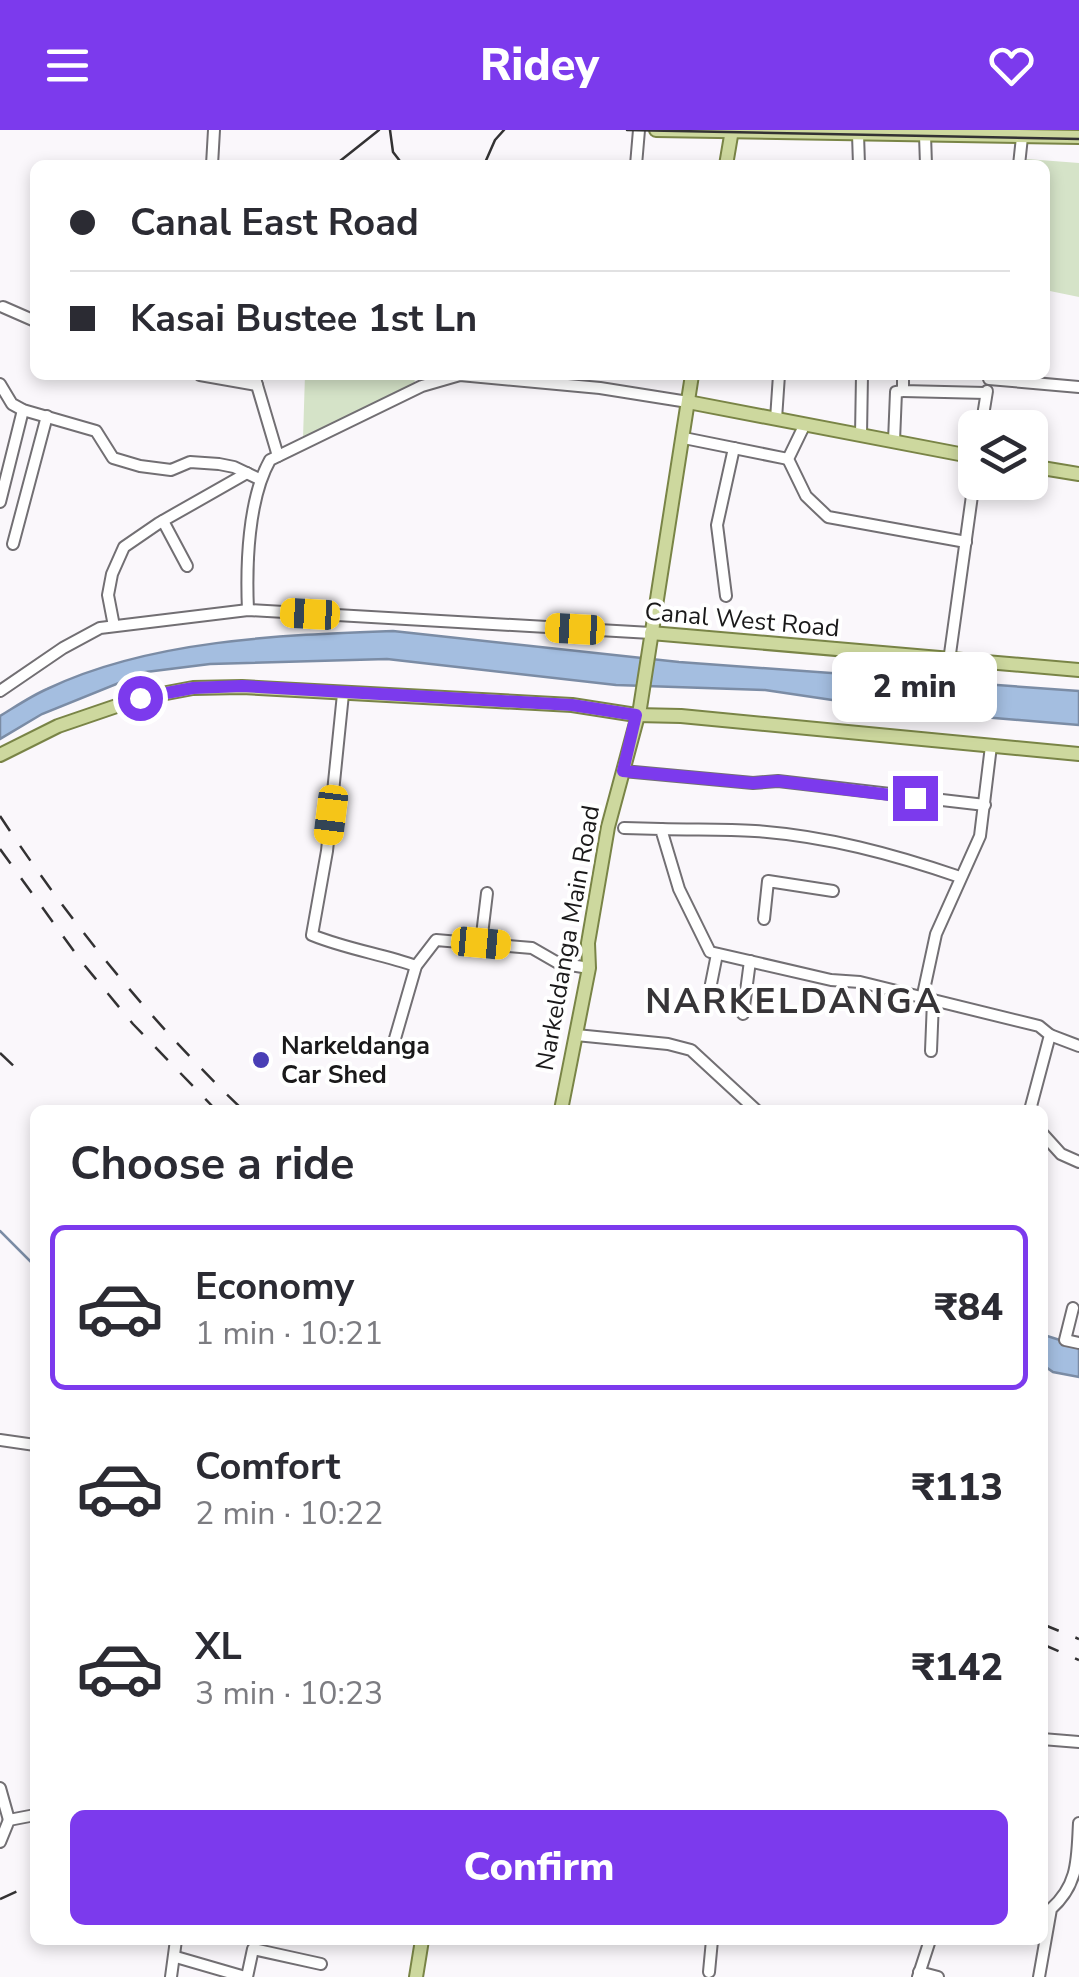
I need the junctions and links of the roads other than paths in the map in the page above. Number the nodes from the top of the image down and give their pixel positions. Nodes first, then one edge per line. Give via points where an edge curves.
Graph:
1 (214, 130) edge
2 (639, 130) edge
3 (656, 130) edge
4 (732, 131) edge
5 (858, 134) junction
6 (925, 136) junction
7 (1079, 136) edge
8 (1022, 138) junction
9 (212, 160) edge
10 (636, 160) edge
11 (727, 160) edge
12 (860, 160) edge
13 (926, 160) edge
14 (1020, 160) edge
15 (2, 307) edge
16 (30, 319) edge
17 (0, 320) edge
18 (255, 380) edge
19 (443, 380) edge
20 (564, 380) edge
21 (613, 380) edge
22 (691, 380) edge
23 (779, 380) edge
24 (862, 380) edge
25 (903, 380) edge
26 (988, 380) edge
27 (1016, 380) edge
28 (0, 384) edge
29 (1079, 387) edge
30 (612, 390) junction
31 (904, 391) junction
32 (986, 394) junction
33 (688, 402) junction
34 (24, 410) junction
35 (984, 410) edge
36 (47, 416) junction
37 (776, 419) junction
38 (805, 424) junction
39 (861, 435) junction
40 (684, 438) junction
41 (894, 441) junction
42 (734, 448) junction
43 (958, 454) edge
44 (278, 456) junction
45 (788, 459) junction
46 (1048, 469) edge
47 (247, 473) junction
48 (1079, 474) edge
49 (258, 480) junction
50 (972, 500) edge
51 (0, 502) edge
52 (163, 521) junction
53 (966, 542) junction
54 (14, 544) dead end
55 (187, 566) dead end
56 (726, 596) dead end
57 (248, 610) junction
58 (114, 626) junction
59 (650, 640) junction
60 (949, 661) junction
61 (1079, 670) edge
62 (0, 690) edge
63 (343, 694) junction
64 (638, 712) junction
65 (991, 746) junction
66 (0, 754) edge
67 (1079, 754) edge
68 (623, 771) junction
69 (985, 806) junction
70 (624, 828) dead end
71 (661, 829) junction
72 (960, 877) junction
73 (833, 891) dead end
74 (488, 893) dead end
75 (764, 918) dead end
76 (481, 943) junction
77 (716, 954) junction
78 (750, 961) junction
79 (416, 966) junction
80 (589, 968) junction
81 (708, 1000) dead end
82 (928, 1000) junction
83 (743, 1014) dead end
84 (576, 1035) junction
85 (1050, 1035) junction
86 (394, 1042) dead end
87 (1079, 1046) edge
88 (930, 1051) dead end
89 (562, 1105) edge
90 (751, 1105) edge
91 (1031, 1105) edge
92 (1048, 1140) edge
93 (1079, 1162) edge
94 (1073, 1308) dead end
95 (1079, 1342) edge
96 (0, 1440) edge
97 (30, 1445) edge
98 (1048, 1739) edge
99 (1079, 1742) edge
100 (0, 1788) edge
101 (30, 1816) edge
102 (9, 1820) junction
103 (1079, 1823) edge
104 (0, 1842) edge
105 (1048, 1927) edge
106 (176, 1945) edge
107 (421, 1945) edge
108 (711, 1945) edge
109 (928, 1945) edge
110 (1045, 1945) edge
111 (176, 1956) junction
112 (321, 1964) dead end
113 (708, 1972) dead end
114 (918, 1974) edge
115 (171, 1977) edge
116 (246, 1977) edge
117 (416, 1977) edge
118 (938, 1977) edge
119 (1040, 1977) edge

1 - 9 street
2 - 10 street
3 - 4 main road
4 - 5 main road
4 - 11 main road
5 - 6 main road
5 - 12 street
6 - 8 main road
6 - 13 street
7 - 8 main road
8 - 14 street
15 - 16 street
15 - 17 street
18 - 44 street
19 - 44 street
20 - 30 street
21 - 30 street
22 - 33 main road
23 - 37 street
24 - 39 street
25 - 31 street
26 - 32 street
27 - 29 street
28 - 34 street
30 - 33 street
31 - 32 street
31 - 41 street via 896,392
32 - 35 street
33 - 37 main road
33 - 40 main road
34 - 36 street
34 - 51 street
36 - 47 street via 96,431 113,458 140,466 174,470 194,461
36 - 54 street
37 - 38 main road
38 - 39 main road
38 - 45 street
39 - 41 main road
40 - 42 street
40 - 59 main road
41 - 43 main road
42 - 45 street
42 - 56 street via 718,525
44 - 49 street
45 - 53 street via 806,496 828,517
46 - 48 main road
47 - 49 street
47 - 52 street
49 - 57 street
50 - 53 street
52 - 55 street
52 - 58 street via 124,547 108,594
53 - 60 street
57 - 58 street, Canal West Road
57 - 59 street, Canal West Road
58 - 62 street, Canal West Road via 63,648
59 - 60 main road, Canal West Road
59 - 64 main road, Narkeldanga Main Road
60 - 61 main road, Canal West Road
63 - 64 main road
63 - 66 main road via 185,689 58,726
63 - 79 street via 312,935
64 - 65 main road
64 - 68 main road, Narkeldanga Main Road
65 - 67 main road
65 - 69 street
68 - 69 street
68 - 80 main road, Narkeldanga Main Road via 608,827
69 - 72 street via 972,860
70 - 71 street
71 - 72 street via 841,842
71 - 77 street via 680,889
72 - 82 street via 927,966
73 - 75 street via 768,881
74 - 76 street
76 - 79 street via 436,940
76 - 80 street via 532,948 558,963
77 - 78 street
77 - 81 street
78 - 82 street
78 - 83 street
79 - 86 street
80 - 84 main road, Narkeldanga Main Road
82 - 85 street via 1039,1026
82 - 88 street
84 - 89 main road, Narkeldanga Main Road
84 - 90 street via 691,1050
85 - 87 street
85 - 91 street
92 - 93 street
94 - 95 street via 1064,1340
96 - 97 street
98 - 99 street
100 - 102 street
101 - 102 street
102 - 104 street
103 - 105 street via 1076,1871 1068,1895 1051,1908
106 - 111 street
107 - 117 main road
108 - 113 street
109 - 114 street
110 - 119 street
111 - 115 street
111 - 116 street
112 - 116 street via 254,1949
114 - 118 street

